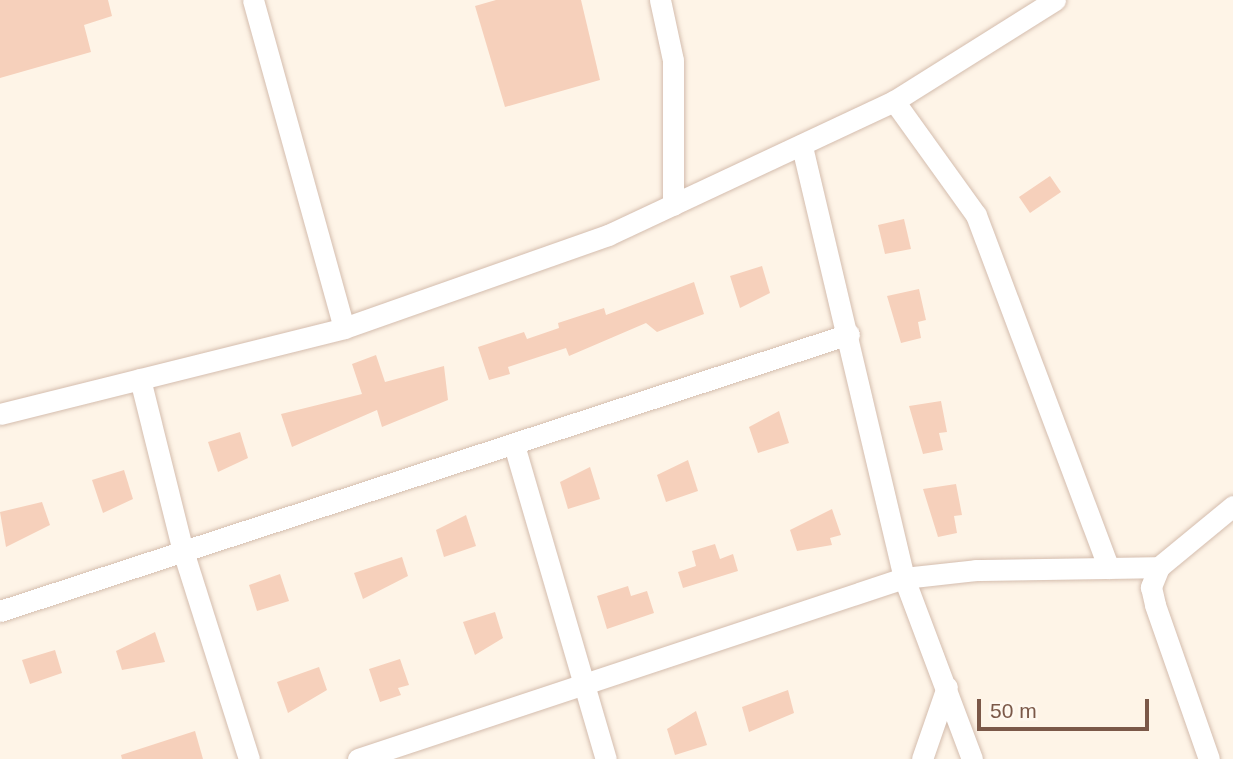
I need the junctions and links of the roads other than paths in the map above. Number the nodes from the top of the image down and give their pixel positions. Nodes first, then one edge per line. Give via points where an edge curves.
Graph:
1 (253, 0) edge
2 (660, 0) edge
3 (1055, 0) edge
4 (894, 101) junction
5 (802, 145) junction
6 (673, 205) junction
7 (344, 328) junction
8 (849, 334) junction
9 (140, 379) junction
10 (0, 414) edge
11 (514, 445) junction
12 (1233, 506) edge
13 (183, 551) junction
14 (1159, 567) junction
15 (1109, 568) junction
16 (904, 578) junction
17 (0, 611) edge
18 (583, 687) junction
19 (947, 687) junction
20 (250, 759) edge
21 (358, 759) edge
22 (606, 759) edge
23 (922, 759) edge
24 (972, 759) edge
25 (1209, 759) edge

1 - 7 street
2 - 6 street via 673,60
3 - 4 street
4 - 5 street
4 - 15 street via 976,215
5 - 6 street
5 - 8 street
6 - 7 street via 608,235
7 - 9 street
8 - 11 street
8 - 16 street
9 - 10 street
9 - 13 street
11 - 13 street
11 - 18 street
12 - 14 street
13 - 17 street
13 - 20 street
14 - 15 street
14 - 25 street via 1151,587 1155,605
15 - 16 street
16 - 18 street
16 - 19 street
18 - 21 street
18 - 22 street
19 - 23 street
19 - 24 street

